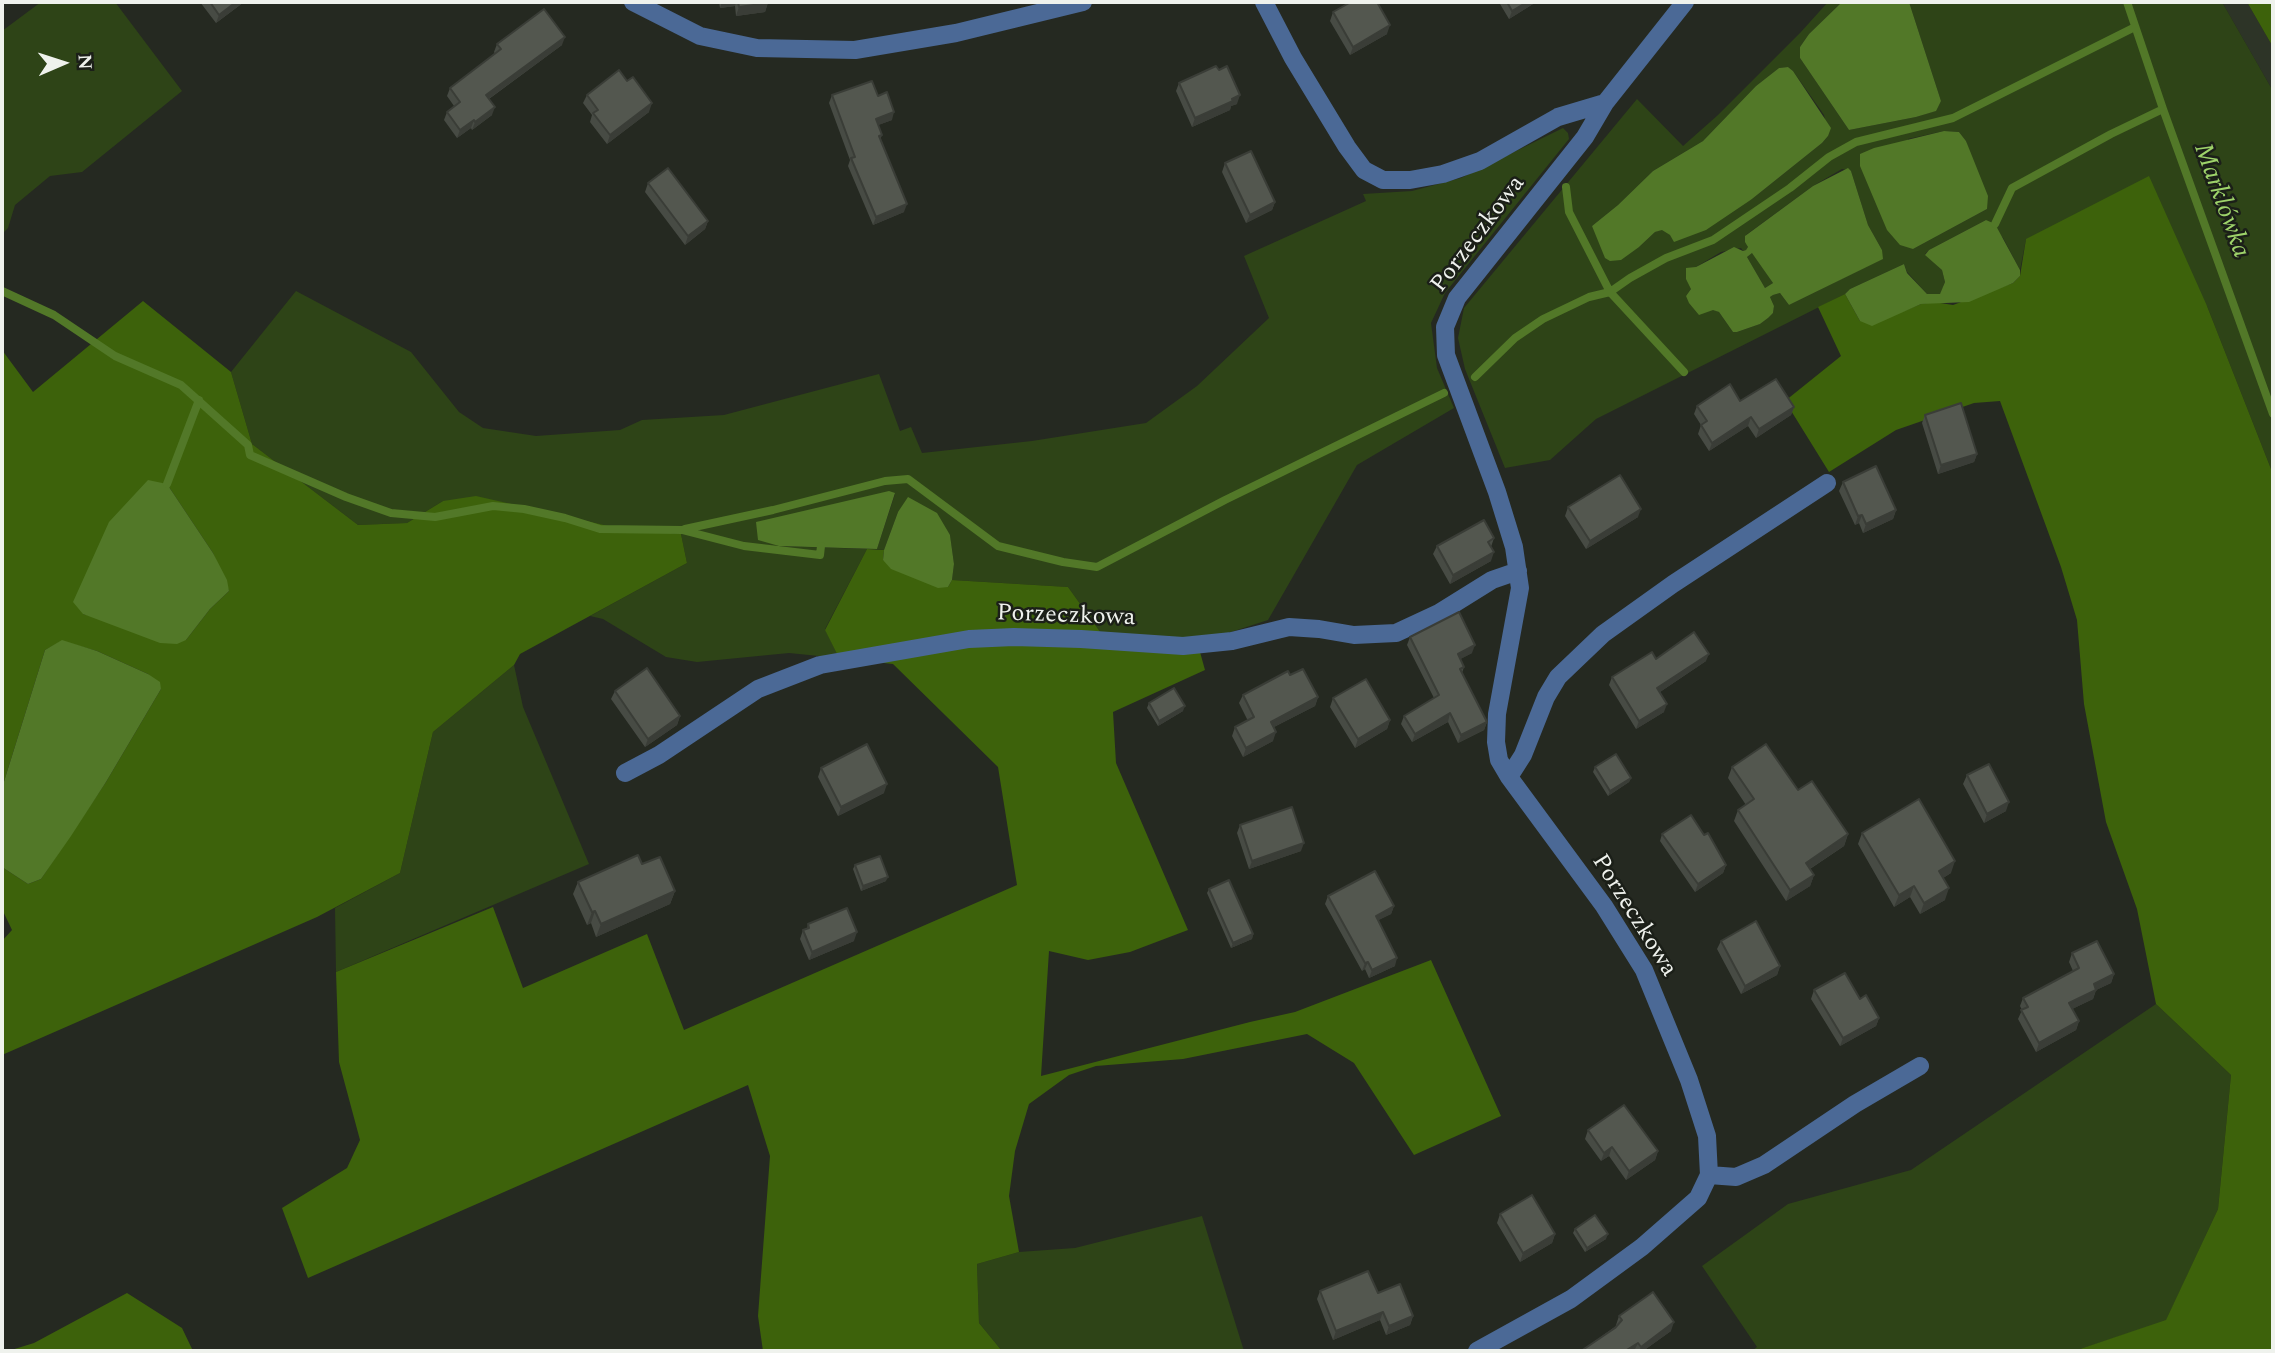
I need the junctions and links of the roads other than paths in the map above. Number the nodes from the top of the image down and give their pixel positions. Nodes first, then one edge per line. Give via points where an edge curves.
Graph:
1 (633, 2) edge
2 (1083, 2) edge
3 (1264, 2) edge
4 (1685, 2) edge
5 (1605, 103) junction
6 (1827, 483) dead end
7 (1518, 571) junction
8 (625, 773) dead end
9 (1509, 777) junction
10 (1920, 1066) dead end
11 (1709, 1175) junction
12 (1477, 1351) edge

1 - 2 street via 700,36 723,41 757,48 855,50 957,33
3 - 5 street, Porzeczkowa via 1347,147 1364,170 1383,180 1443,174 1480,161 1558,117
4 - 5 street, Porzeczkowa
5 - 7 street, Porzeczkowa via 1585,137 1457,298 1445,327 1446,355 1497,492
6 - 9 street via 1672,584 1594,643 1558,677 1524,755
7 - 8 street, Porzeczkowa via 1492,580 1396,634 1354,635 1289,627 1184,646 1081,639 969,639 820,664 758,689
7 - 9 street, Porzeczkowa via 1520,588 1497,714 1499,760
9 - 11 street, Porzeczkowa via 1604,906 1644,970 1707,1136
10 - 11 street via 1764,1165 1736,1177
11 - 12 street via 1698,1198 1642,1247 1571,1299

